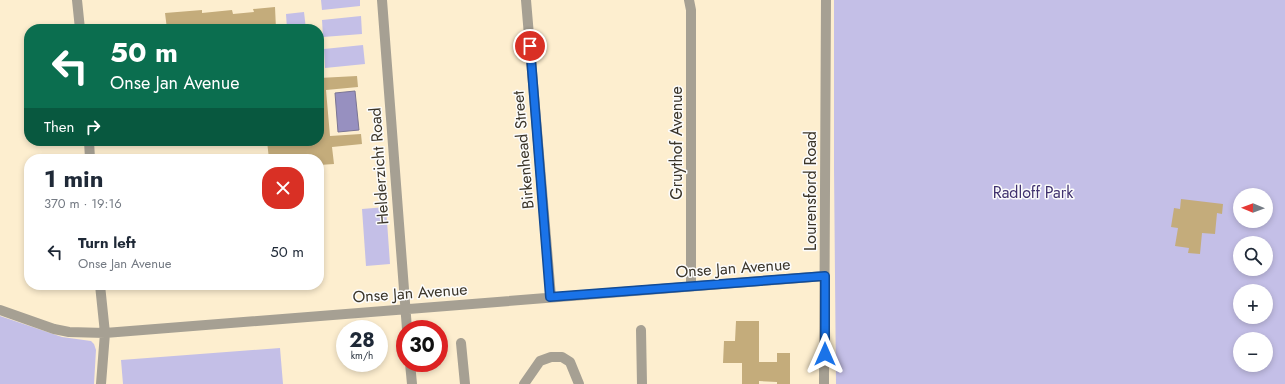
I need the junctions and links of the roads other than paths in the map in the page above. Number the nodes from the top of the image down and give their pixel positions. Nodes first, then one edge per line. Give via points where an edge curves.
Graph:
1 (77, 0) edge
2 (382, 0) edge
3 (526, 0) edge
4 (689, 0) edge
5 (826, 0) edge
6 (79, 24) edge
7 (825, 276) junction
8 (691, 286) junction
9 (100, 290) edge
10 (550, 297) junction
11 (405, 308) junction
12 (0, 310) edge
13 (406, 320) edge
14 (641, 330) dead end
15 (104, 333) junction
16 (461, 343) dead end
17 (411, 372) edge
18 (825, 383) edge
19 (101, 384) edge
20 (412, 384) edge
21 (465, 384) edge
22 (524, 384) edge
23 (579, 384) edge
24 (642, 384) edge

1 - 6 street
2 - 11 street, Helderzicht Road
3 - 10 street, Birkenhead Street
4 - 8 street, Gruythof Avenue
5 - 7 street, Lourensford Road
7 - 8 street, Onse Jan Avenue
7 - 18 street, Lourensford Road
8 - 10 street, Onse Jan Avenue
9 - 15 street
10 - 11 street, Onse Jan Avenue
11 - 13 street, Helderzicht Road
11 - 15 street, Onse Jan Avenue
12 - 15 street, Onse Jan Avenue via 69,332
14 - 24 street
15 - 19 street
16 - 21 street
17 - 20 street
22 - 23 street via 540,361 562,357 570,362

